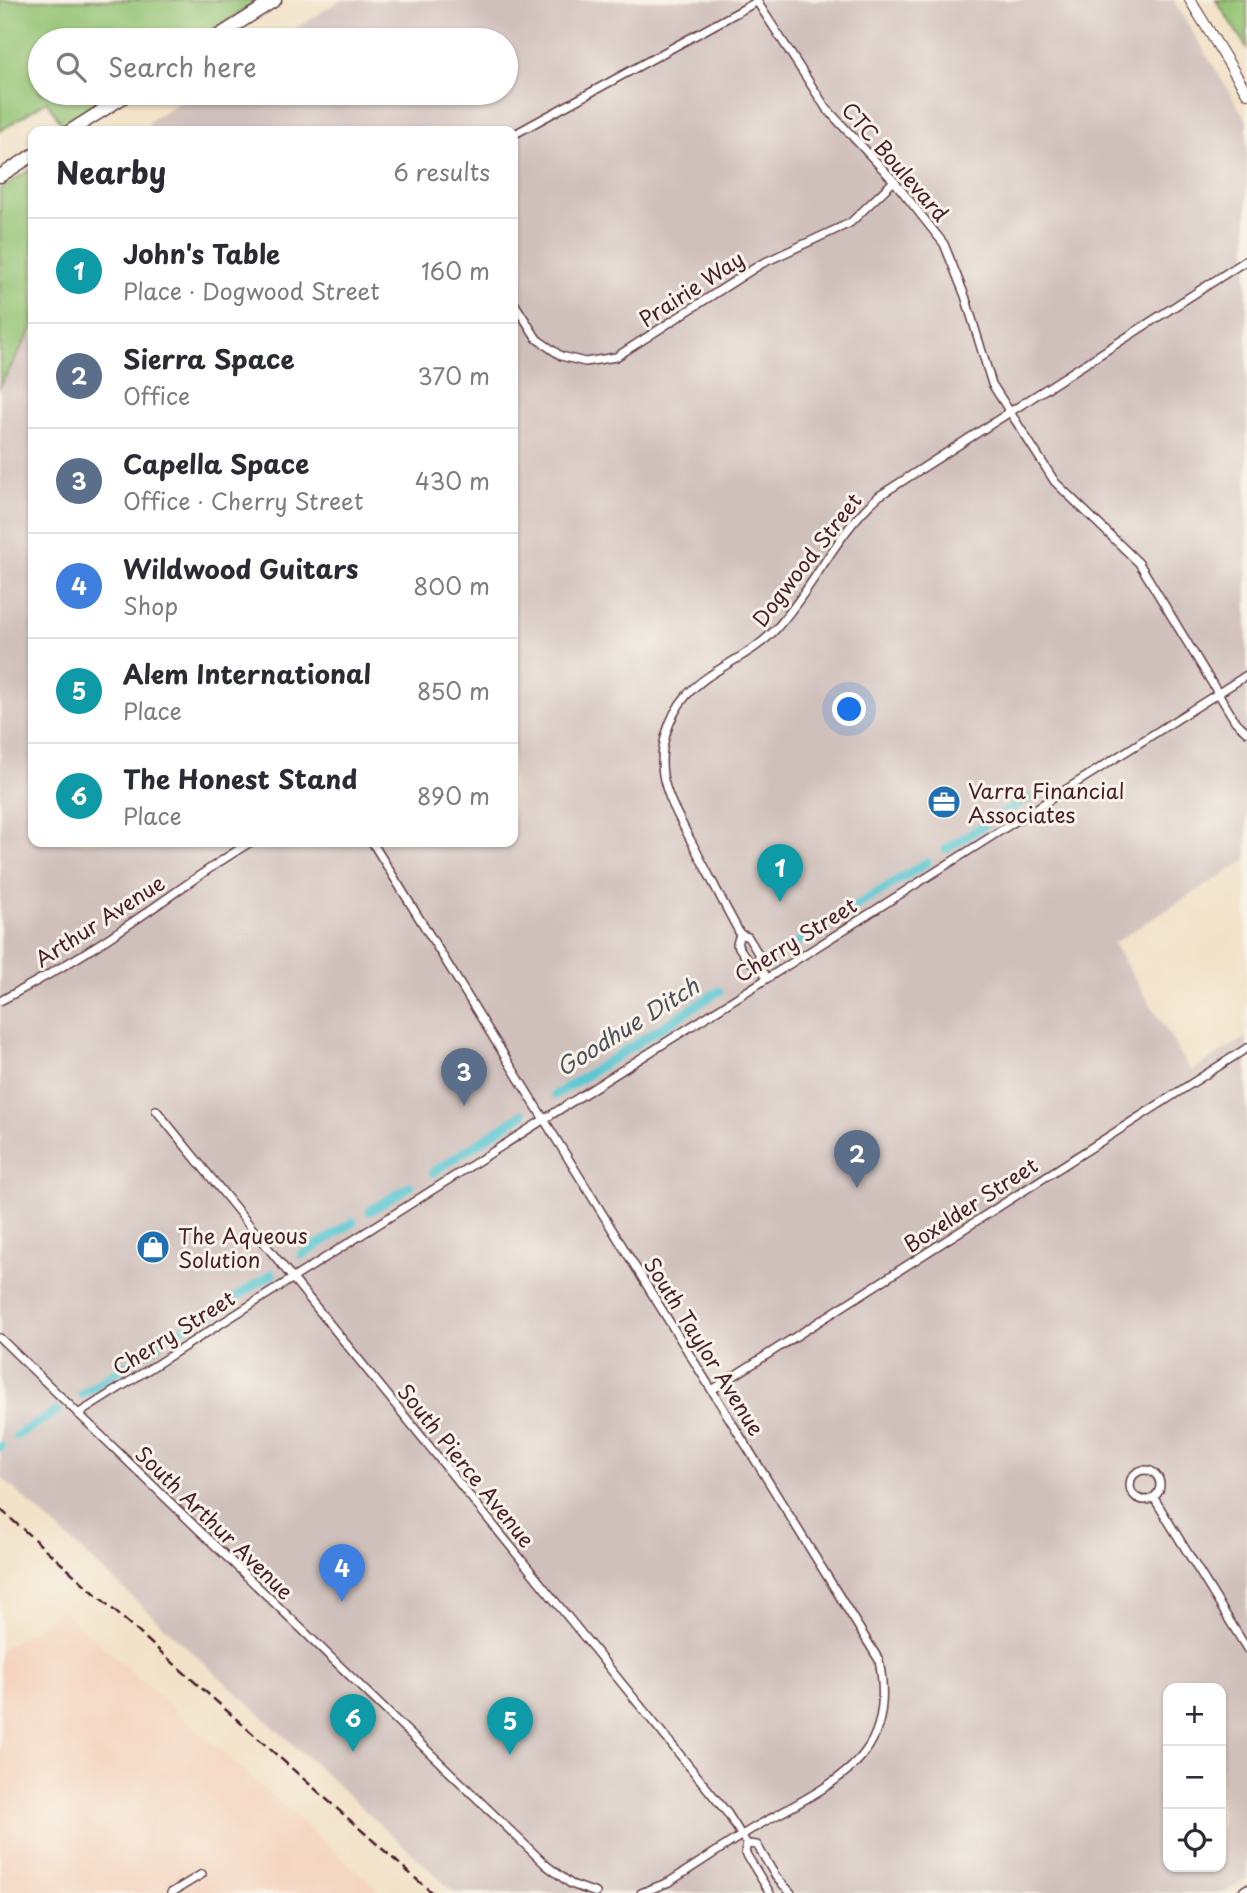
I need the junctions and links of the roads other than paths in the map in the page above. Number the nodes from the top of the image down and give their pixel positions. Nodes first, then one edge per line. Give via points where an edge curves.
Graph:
1 (275, 0) edge
2 (1190, 0) edge
3 (758, 1) edge
4 (231, 28) edge
5 (1247, 93) edge
6 (111, 105) edge
7 (78, 126) edge
8 (518, 132) edge
9 (28, 158) edge
10 (0, 176) edge
11 (894, 181) junction
12 (1247, 260) edge
13 (518, 310) edge
14 (1011, 411) junction
15 (1247, 675) edge
16 (1218, 693) junction
17 (1247, 732) edge
18 (243, 847) edge
19 (375, 847) edge
20 (740, 934) junction
21 (758, 963) junction
22 (767, 978) junction
23 (0, 1001) edge
24 (1247, 1048) edge
25 (156, 1110) dead end
26 (543, 1118) junction
27 (292, 1277) junction
28 (0, 1338) edge
29 (712, 1390) junction
30 (78, 1414) junction
31 (1154, 1498) junction
32 (1247, 1649) edge
33 (742, 1835) junction
34 (747, 1844) junction
35 (202, 1874) dead end
36 (171, 1893) edge
37 (596, 1893) edge
38 (641, 1893) edge
39 (770, 1893) edge
40 (791, 1893) edge

1 - 4 main road
2 - 5 street
3 - 8 street
3 - 11 street, CTC Boulevard via 826,108
6 - 7 main road
9 - 10 main road
11 - 13 street, Prairie Way via 850,223 761,264 616,357 584,362 561,356 537,339
11 - 14 street, CTC Boulevard via 949,253 987,374
12 - 14 street, Dogwood Street
14 - 16 street, CTC Boulevard via 1055,482 1139,563
14 - 20 street, Dogwood Street via 872,502 768,638 686,695 670,721 663,776
15 - 16 street, Cherry Street
16 - 17 street, CTC Boulevard
16 - 22 street, Cherry Street
18 - 23 street, Arthur Avenue via 113,935
19 - 26 street, South Taylor Avenue
20 - 21 street, Dogwood Street via 748,937 759,955
20 - 21 street, Dogwood Street via 737,944 748,961
21 - 22 street, Dogwood Street
22 - 26 street, Cherry Street
24 - 29 street, Boxelder Street
25 - 27 street, South Pierce Avenue
26 - 27 street, Cherry Street
26 - 29 street, South Taylor Avenue
27 - 30 street, Cherry Street
27 - 33 street, South Pierce Avenue
28 - 30 street, South Arthur Avenue
29 - 33 street, South Taylor Avenue via 873,1649 884,1685 877,1731 864,1753 840,1777
30 - 37 street, South Arthur Avenue via 546,1865 571,1884
31 - 31 street via 1161,1487 1159,1478 1148,1470 1139,1472 1130,1482 1133,1495 1145,1501
31 - 32 street
33 - 34 street, South Pierce Avenue
33 - 38 street via 669,1882
34 - 39 street, South Pierce Avenue via 745,1852
34 - 40 street, South Pierce Avenue via 757,1845
35 - 36 street

